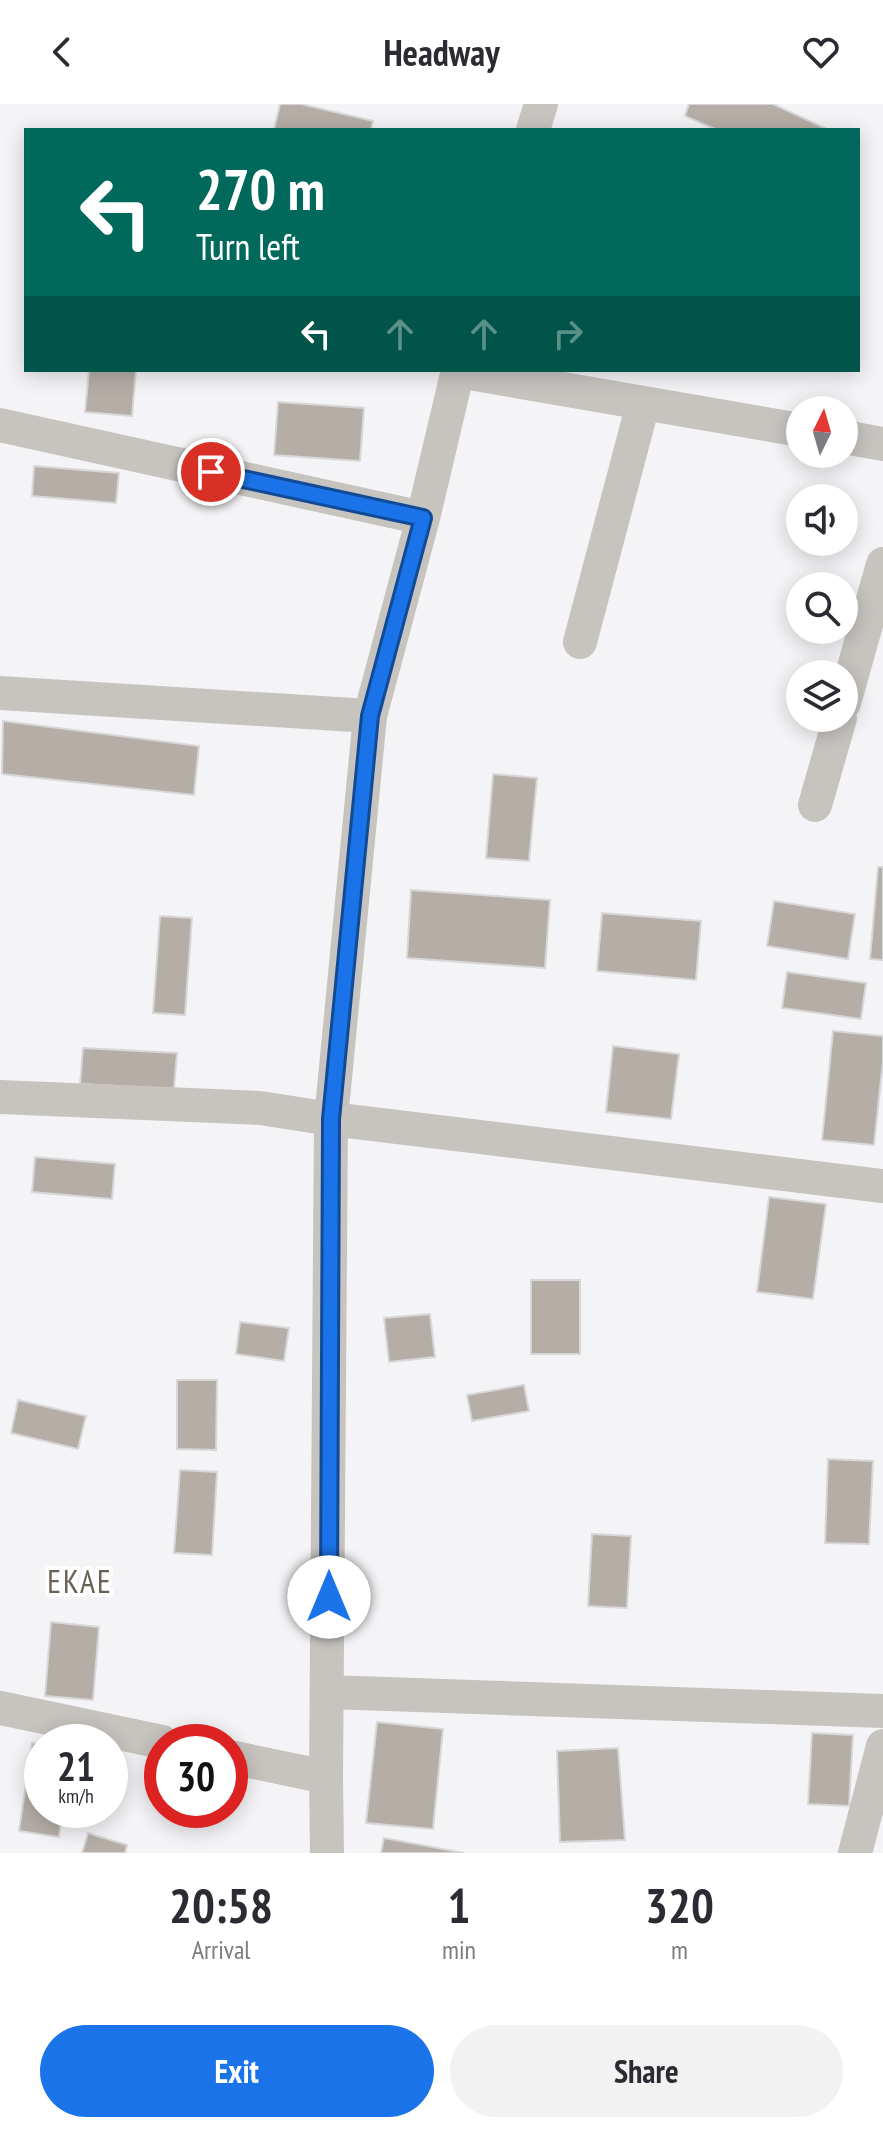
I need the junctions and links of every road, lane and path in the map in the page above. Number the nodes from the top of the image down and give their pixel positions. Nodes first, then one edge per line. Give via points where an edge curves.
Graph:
1 (541, 104) edge
2 (534, 128) edge
3 (458, 372) edge
4 (469, 372) edge
5 (643, 404) junction
6 (0, 425) edge
7 (786, 428) edge
8 (858, 440) edge
9 (883, 444) edge
10 (423, 518) junction
11 (883, 564) edge
12 (580, 642) dead end
13 (856, 660) edge
14 (0, 693) edge
15 (370, 716) junction
16 (836, 732) edge
17 (815, 805) dead end
18 (0, 1097) edge
19 (331, 1119) junction
20 (883, 1186) edge
21 (328, 1692) junction
22 (0, 1708) edge
23 (883, 1711) edge
24 (144, 1738) edge
25 (883, 1746) edge
26 (248, 1761) edge
27 (326, 1777) junction
28 (327, 1853) edge
29 (855, 1853) edge

1 - 2 street
3 - 10 street
4 - 5 street
5 - 7 street
5 - 12 street
6 - 10 street
8 - 9 street
10 - 15 street
11 - 13 street
14 - 15 street
15 - 19 street
16 - 17 street
18 - 19 street via 260,1108
19 - 20 street
19 - 21 street
21 - 23 street
21 - 27 street
22 - 24 street
25 - 29 street
26 - 27 street
27 - 28 street

